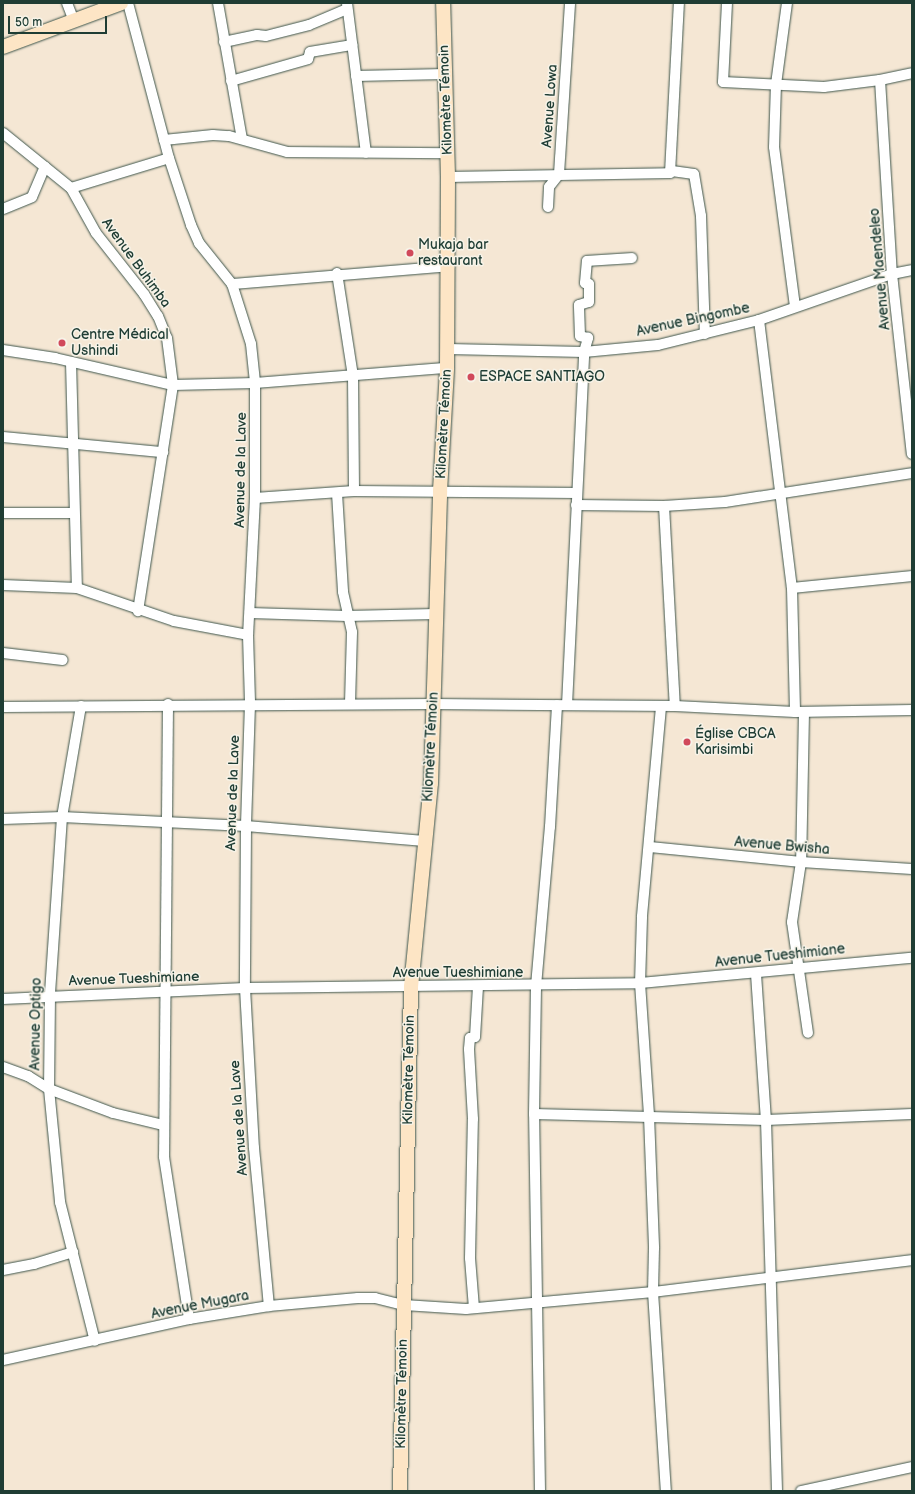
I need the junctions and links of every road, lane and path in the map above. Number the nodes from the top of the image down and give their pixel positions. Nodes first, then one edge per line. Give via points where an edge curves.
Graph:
1 (66, 3) edge
2 (121, 3) edge
3 (128, 3) edge
4 (218, 3) edge
5 (443, 3) edge
6 (570, 3) edge
7 (678, 3) edge
8 (727, 3) edge
9 (787, 3) edge
10 (347, 6) edge
11 (74, 21) junction
12 (224, 42) junction
13 (352, 45) junction
14 (3, 47) edge
15 (912, 73) edge
16 (445, 74) junction
17 (356, 76) junction
18 (880, 80) junction
19 (232, 81) junction
20 (776, 84) junction
21 (3, 133) edge
22 (242, 139) junction
23 (164, 140) junction
24 (366, 153) junction
25 (447, 153) junction
26 (169, 158) junction
27 (45, 167) junction
28 (672, 171) junction
29 (559, 174) junction
30 (448, 177) junction
31 (71, 188) junction
32 (548, 207) dead end
33 (3, 209) edge
34 (632, 258) dead end
35 (449, 266) junction
36 (912, 270) edge
37 (337, 274) junction
38 (892, 274) junction
39 (232, 284) junction
40 (795, 306) junction
41 (759, 320) junction
42 (705, 334) junction
43 (448, 349) junction
44 (3, 350) edge
45 (584, 352) junction
46 (71, 362) junction
47 (447, 368) junction
48 (353, 376) junction
49 (255, 383) junction
50 (173, 385) junction
51 (3, 437) edge
52 (72, 442) junction
53 (163, 452) junction
54 (912, 454) edge
55 (912, 473) edge
56 (354, 491) junction
57 (440, 491) junction
58 (337, 493) junction
59 (577, 493) junction
60 (782, 494) junction
61 (255, 498) junction
62 (576, 505) junction
63 (664, 506) junction
64 (3, 513) edge
65 (74, 513) junction
66 (912, 576) edge
67 (3, 585) edge
68 (77, 588) junction
69 (792, 588) junction
70 (138, 610) junction
71 (250, 612) junction
72 (435, 614) junction
73 (347, 616) junction
74 (248, 635) junction
75 (3, 653) edge
76 (63, 660) dead end
77 (168, 704) junction
78 (250, 704) junction
79 (350, 704) junction
80 (434, 704) junction
81 (557, 705) junction
82 (567, 705) junction
83 (80, 706) junction
84 (661, 706) junction
85 (675, 706) junction
86 (3, 707) edge
87 (912, 710) edge
88 (800, 712) junction
89 (62, 817) junction
90 (3, 819) edge
91 (167, 822) junction
92 (246, 826) junction
93 (424, 841) junction
94 (650, 847) junction
95 (801, 862) junction
96 (912, 869) edge
97 (912, 958) edge
98 (798, 967) junction
99 (756, 974) junction
100 (640, 983) junction
101 (478, 986) junction
102 (536, 986) junction
103 (411, 987) junction
104 (245, 988) junction
105 (166, 992) junction
106 (50, 995) junction
107 (3, 999) edge
108 (808, 1033) dead end
109 (3, 1068) edge
110 (49, 1089) junction
111 (534, 1114) junction
112 (912, 1114) edge
113 (649, 1116) junction
114 (766, 1120) junction
115 (163, 1125) junction
116 (73, 1252) junction
117 (912, 1260) edge
118 (3, 1270) edge
119 (769, 1279) junction
120 (653, 1292) junction
121 (538, 1302) junction
122 (404, 1305) junction
123 (269, 1306) junction
124 (474, 1308) junction
125 (189, 1319) junction
126 (95, 1341) junction
127 (3, 1360) edge
128 (912, 1467) edge
129 (815, 1490) edge
130 (400, 1491) edge
131 (540, 1491) edge
132 (666, 1491) edge
133 (777, 1491) edge
134 (801, 1491) edge

1 - 11 street
2 - 11 main road
3 - 23 street
4 - 12 street
5 - 16 main road, Kilomètre Témoin
6 - 29 street, Avenue Lowa
7 - 28 street
8 - 20 street via 723,82
9 - 20 street
10 - 12 street via 309,25 266,36 257,35
10 - 13 street
11 - 14 main road
12 - 19 street
13 - 17 street
13 - 19 street via 310,52 308,59
15 - 18 street
16 - 17 street
16 - 25 main road, Kilomètre Témoin
17 - 24 street
18 - 20 street via 819,87
18 - 38 street, Avenue Maendeleo
19 - 22 street
20 - 40 street via 774,151
21 - 27 street, Avenue Buhimba
22 - 23 street via 213,135
22 - 24 street via 287,152
23 - 26 street
24 - 25 street
25 - 30 main road, Kilomètre Témoin
26 - 31 street
26 - 39 street via 199,243
27 - 31 street, Avenue Buhimba
27 - 33 street via 32,196
28 - 29 street
28 - 42 street via 694,174 701,216
29 - 30 street
29 - 32 street, Avenue Lowa via 549,187
30 - 35 main road, Kilomètre Témoin
31 - 50 street, Avenue Buhimba via 96,232 158,316 168,338
34 - 45 street via 587,261 585,282 589,284 589,302 579,305 580,336 588,338
35 - 37 street
35 - 43 main road, Kilomètre Témoin
36 - 38 street, Avenue Bingombe
37 - 39 street
37 - 48 street
38 - 40 street, Avenue Bingombe
38 - 54 street, Avenue Maendeleo
39 - 49 street, Avenue de la Lave via 251,344
40 - 41 street, Avenue Bingombe
41 - 42 street, Avenue Bingombe
41 - 60 street
42 - 45 street, Avenue Bingombe via 658,345
43 - 45 street, Avenue Bingombe
43 - 47 main road, Kilomètre Témoin
44 - 46 street
45 - 59 street
46 - 50 street
46 - 52 street
47 - 48 street
47 - 57 main road, Kilomètre Témoin
48 - 49 street
48 - 56 street
49 - 50 street
49 - 61 street, Avenue de la Lave
50 - 53 street, Avenue Buhimba
51 - 52 street
52 - 53 street
52 - 65 street
53 - 70 street, Avenue Buhimba
55 - 60 street
56 - 57 street
56 - 58 street
57 - 59 street
57 - 72 main road, Kilomètre Témoin
58 - 61 street
58 - 73 street
59 - 62 street
60 - 63 street
60 - 69 street
61 - 71 street, Avenue de la Lave
62 - 63 street
62 - 82 street
63 - 85 street
64 - 65 street
65 - 68 street
66 - 69 street
67 - 68 street
68 - 70 street
69 - 88 street
70 - 74 street via 174,621
71 - 73 street
71 - 74 street, Avenue de la Lave
72 - 73 street
72 - 80 main road, Kilomètre Témoin
73 - 79 street via 352,632
74 - 78 street, Avenue de la Lave
75 - 76 street
77 - 78 street
77 - 83 street
77 - 91 street
78 - 79 street
78 - 92 street, Avenue de la Lave
79 - 80 street
80 - 81 street
80 - 93 main road, Kilomètre Témoin via 431,783
81 - 82 street
81 - 102 street via 550,827
82 - 84 street
83 - 86 street
83 - 89 street, Avenue Optigo
84 - 85 street
84 - 94 street
85 - 88 street
87 - 88 street
88 - 95 street
89 - 90 street
89 - 91 street
89 - 106 street, Avenue Optigo
91 - 92 street
91 - 105 street
92 - 93 street
92 - 104 street, Avenue de la Lave
93 - 103 main road, Kilomètre Témoin
94 - 95 street, Avenue Bwisha
94 - 100 street via 642,917
95 - 96 street, Avenue Bwisha
95 - 98 street via 792,922
97 - 98 street, Avenue Tueshimiane
98 - 99 street, Avenue Tueshimiane
98 - 108 street
99 - 100 street, Avenue Tueshimiane
99 - 114 street
100 - 102 street, Avenue Tueshimiane
100 - 113 street
101 - 102 street, Avenue Tueshimiane
101 - 103 street, Avenue Tueshimiane
101 - 124 street via 475,1037 470,1038 469,1049 473,1119 470,1258
102 - 111 street
103 - 104 street, Avenue Tueshimiane
103 - 122 main road, Kilomètre Témoin
104 - 105 street, Avenue Tueshimiane
104 - 123 street, Avenue de la Lave via 254,1148
105 - 106 street, Avenue Tueshimiane
105 - 115 street
106 - 107 street, Avenue Tueshimiane
106 - 110 street, Avenue Optigo
109 - 110 street via 28,1076
110 - 115 street via 113,1113
110 - 116 street, Avenue Optigo via 60,1202
111 - 113 street
111 - 121 street
112 - 114 street
113 - 114 street
113 - 120 street
114 - 119 street
115 - 125 street via 164,1157
116 - 118 street
116 - 126 street, Avenue Optigo
117 - 119 street, Avenue Mugara
119 - 120 street, Avenue Mugara
119 - 133 street
120 - 121 street, Avenue Mugara
120 - 132 street
121 - 124 street, Avenue Mugara
121 - 131 street
122 - 123 street, Avenue Mugara via 375,1298 358,1298
122 - 124 street, Avenue Mugara
122 - 130 main road, Kilomètre Témoin
123 - 125 street, Avenue Mugara
125 - 126 street, Avenue Mugara
126 - 127 street, Avenue Mugara
128 - 129 street
129 - 134 street

